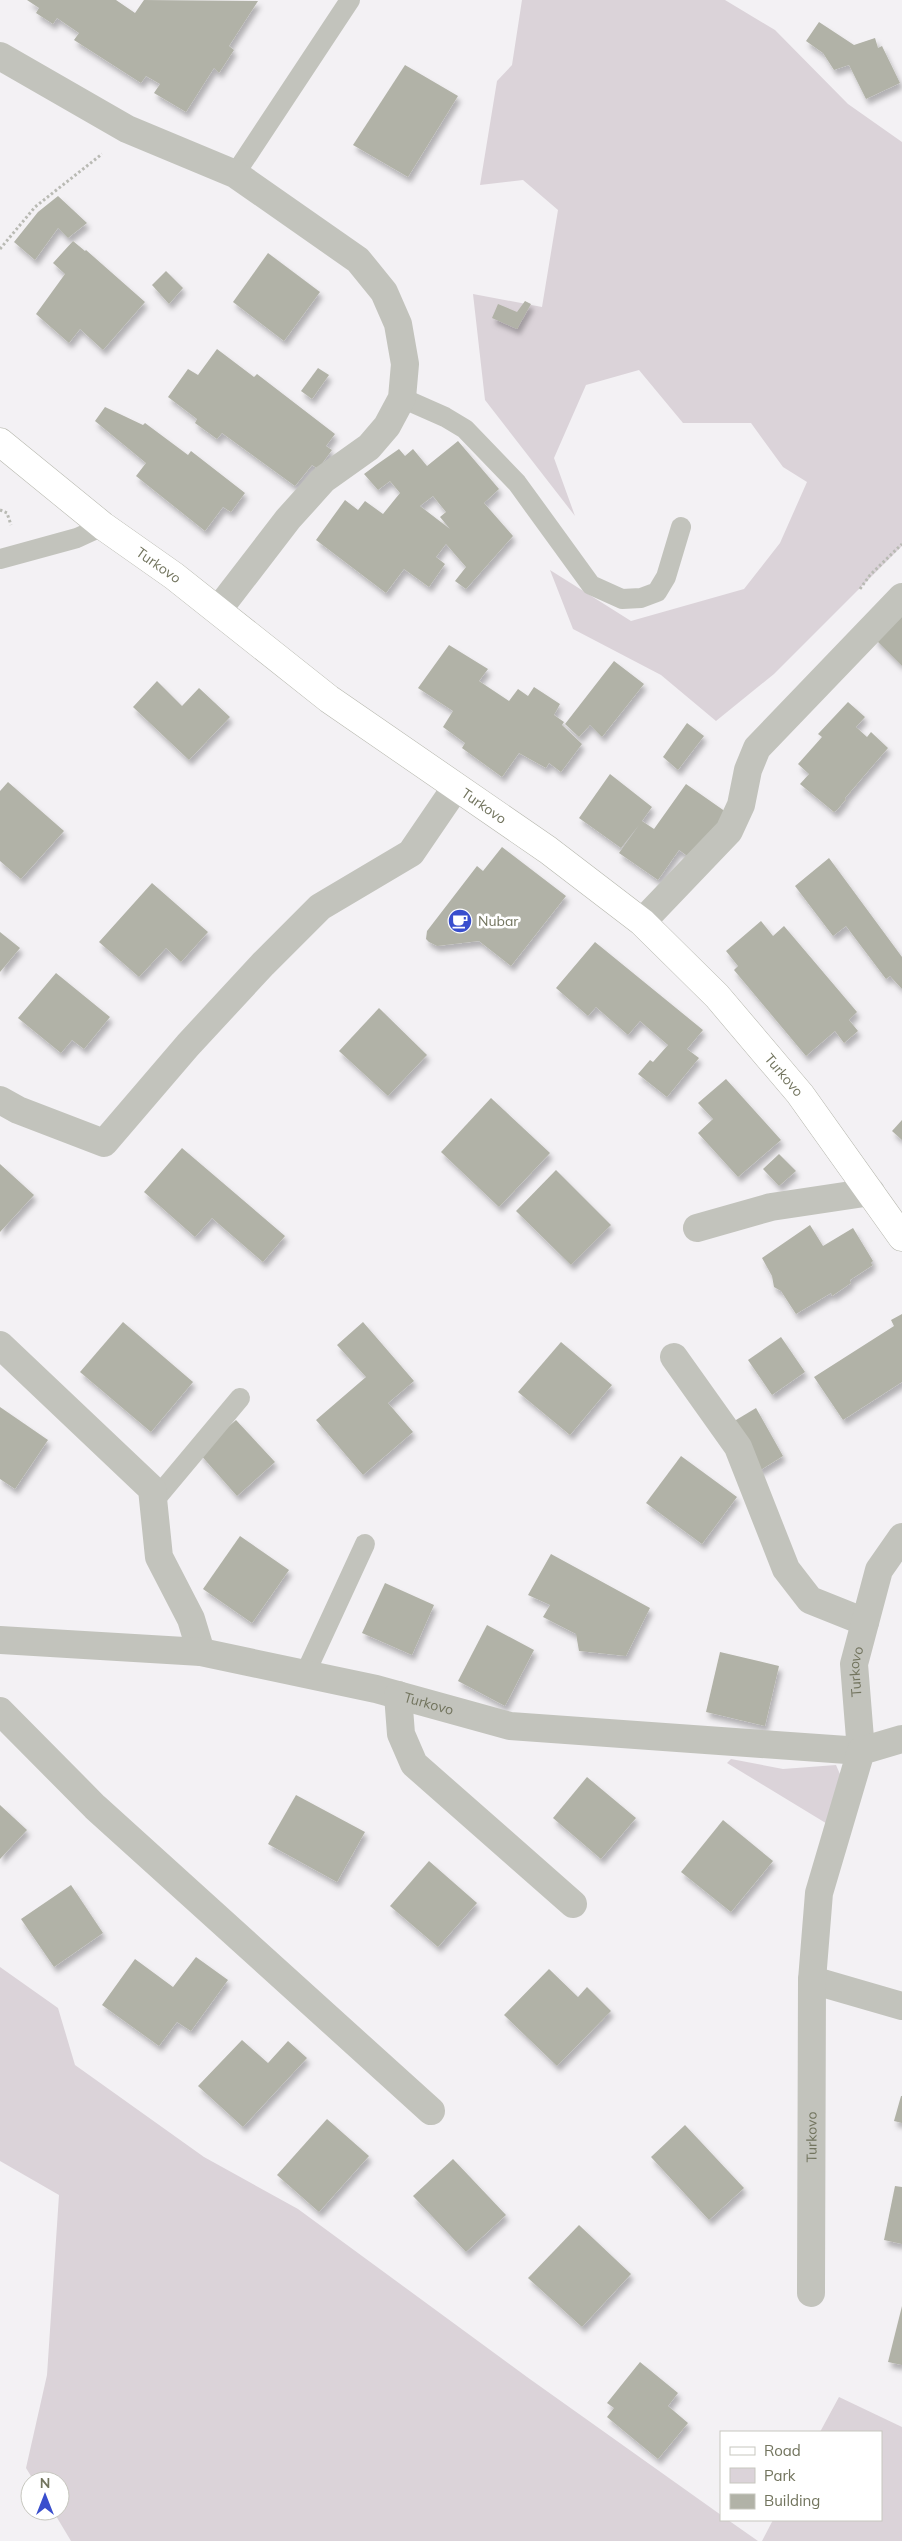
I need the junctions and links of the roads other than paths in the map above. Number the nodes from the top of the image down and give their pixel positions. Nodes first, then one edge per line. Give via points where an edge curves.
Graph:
1 (350, 0) edge
2 (0, 56) edge
3 (235, 174) junction
4 (402, 398) junction
5 (0, 442) edge
6 (103, 526) junction
7 (681, 527) dead end
8 (0, 559) edge
9 (902, 597) edge
10 (218, 610) junction
11 (456, 787) junction
12 (642, 922) junction
13 (0, 1100) edge
14 (871, 1192) junction
15 (697, 1228) dead end
16 (902, 1237) edge
17 (0, 1345) edge
18 (674, 1357) dead end
19 (240, 1398) dead end
20 (153, 1502) junction
21 (902, 1537) edge
22 (365, 1544) dead end
23 (865, 1622) junction
24 (0, 1640) edge
25 (201, 1652) junction
26 (305, 1674) junction
27 (398, 1695) junction
28 (0, 1711) edge
29 (902, 1740) edge
30 (860, 1751) junction
31 (573, 1904) dead end
32 (812, 1980) junction
33 (902, 2006) edge
34 (430, 2111) dead end
35 (811, 2293) dead end

1 - 3 lane
2 - 3 street via 127,129
3 - 4 street via 358,260 384,292 398,324 405,364
4 - 7 lane via 465,429 517,483 591,585 622,599 641,598 657,592 666,577
4 - 10 street via 388,426 370,447 324,480 288,519
5 - 6 main road, Turkovo
6 - 8 lane via 70,540
6 - 10 main road, Turkovo
9 - 12 street via 757,748 748,770 741,805 729,832
10 - 11 main road, Turkovo via 330,699
11 - 12 main road, Turkovo via 548,850
11 - 13 street via 411,853 320,908 188,1045 104,1143
12 - 14 main road, Turkovo via 717,996 800,1094
14 - 15 street via 770,1206
14 - 16 main road, Turkovo
17 - 20 street via 152,1489
18 - 23 street via 738,1447 786,1568 810,1600
19 - 20 lane
20 - 25 street via 159,1557 191,1619
21 - 23 street, Turkovo via 879,1570
22 - 26 lane
23 - 30 street, Turkovo via 854,1664
24 - 25 street, Turkovo
25 - 26 street, Turkovo
26 - 27 street, Turkovo
27 - 30 street, Turkovo via 510,1726
27 - 31 street via 401,1734 414,1764
28 - 34 street via 95,1806
29 - 30 street, Turkovo
30 - 32 street, Turkovo via 819,1893
32 - 33 street
32 - 35 street, Turkovo

